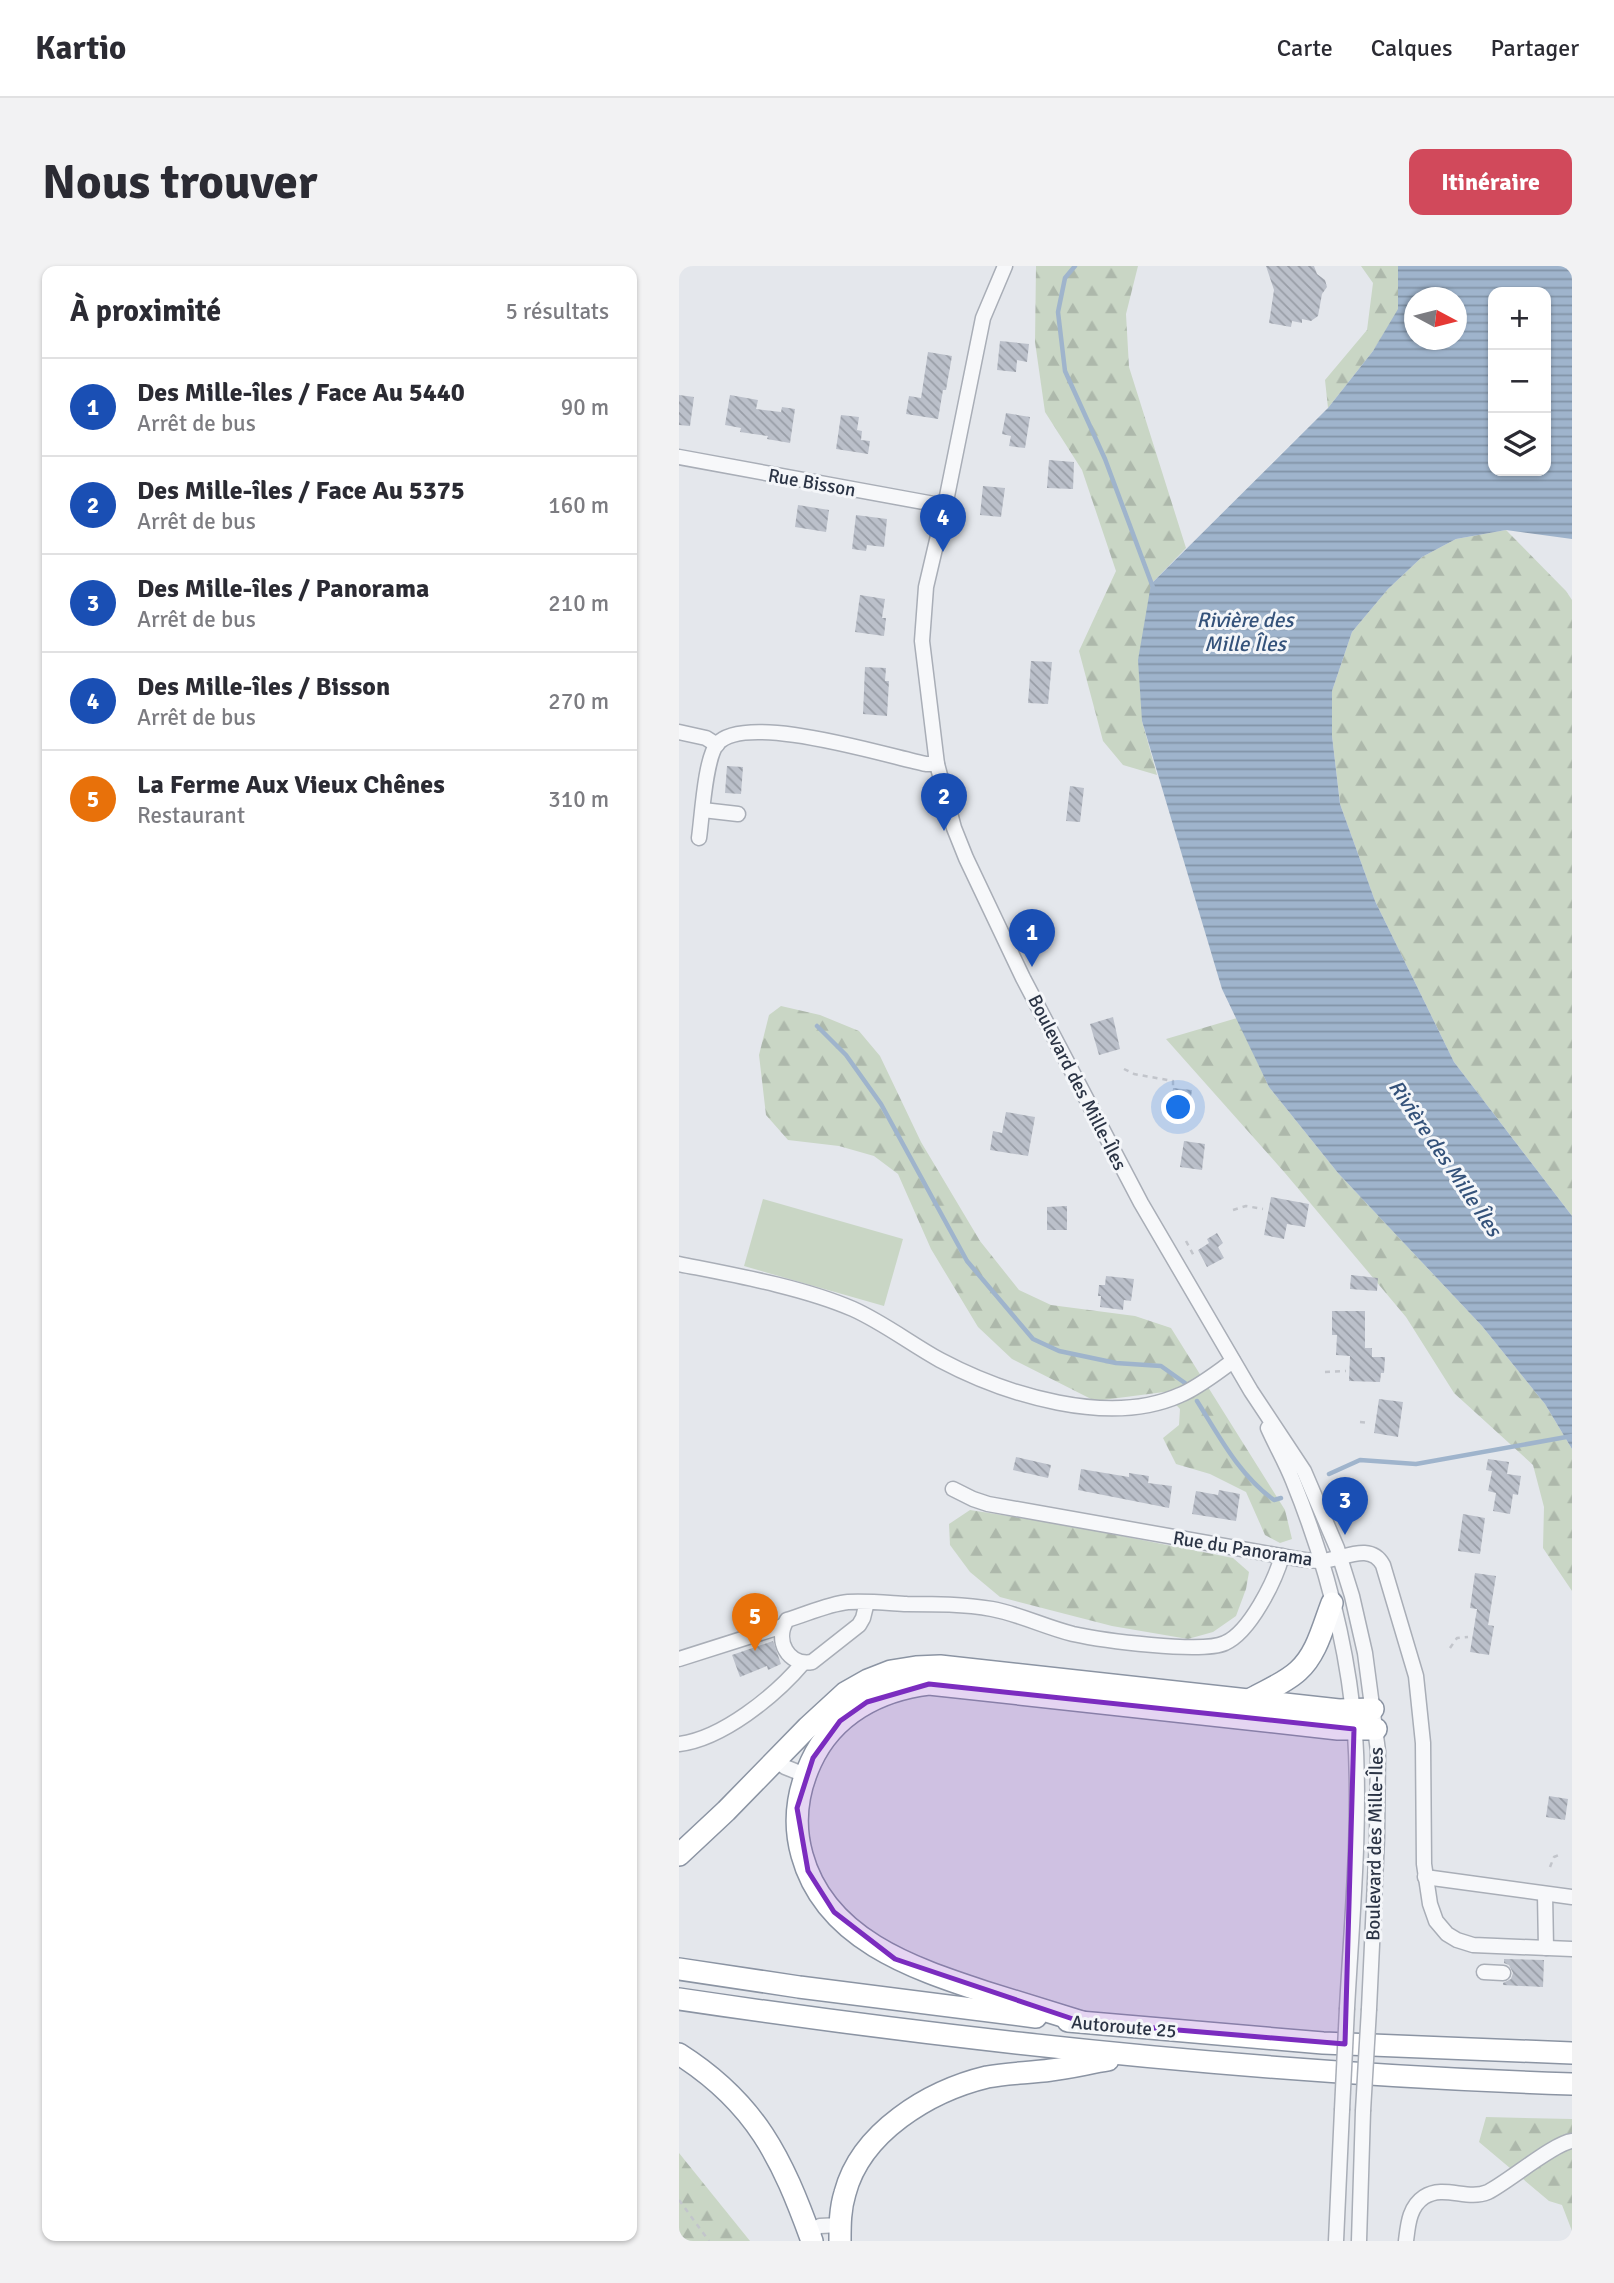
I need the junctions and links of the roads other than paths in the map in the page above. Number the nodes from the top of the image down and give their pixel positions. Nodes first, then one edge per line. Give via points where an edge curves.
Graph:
1 (1005, 266) edge
2 (679, 457) edge
3 (945, 506) junction
4 (679, 732) edge
5 (717, 744) junction
6 (937, 764) junction
7 (703, 810) junction
8 (738, 814) dead end
9 (699, 838) dead end
10 (679, 1264) edge
11 (1233, 1361) junction
12 (1251, 1391) junction
13 (953, 1489) dead end
14 (1282, 1556) junction
15 (1340, 1558) junction
16 (1321, 1561) junction
17 (867, 1602) junction
18 (1332, 1603) junction
19 (783, 1626) junction
20 (679, 1659) edge
21 (803, 1663) junction
22 (1251, 1699) junction
23 (1364, 1720) junction
24 (679, 1744) edge
25 (776, 1760) junction
26 (805, 1775) junction
27 (679, 1855) edge
28 (1425, 1877) junction
29 (1545, 1894) junction
30 (1572, 1897) edge
31 (1546, 1948) junction
32 (1572, 1949) edge
33 (679, 1969) edge
34 (1484, 1972) dead end
35 (1503, 1973) dead end
36 (679, 1998) edge
37 (1082, 2022) junction
38 (1572, 2053) edge
39 (679, 2054) edge
40 (1134, 2055) junction
41 (1572, 2084) edge
42 (1572, 2141) edge
43 (840, 2233) edge
44 (810, 2236) edge
45 (1336, 2241) edge
46 (1359, 2241) edge
47 (1406, 2241) edge

1 - 3 street, Boulevard des Mille-Îles via 983,318
2 - 3 street, Rue Bisson
3 - 6 street, Boulevard des Mille-Îles via 926,587 922,641
4 - 5 street
5 - 6 street via 741,733 781,733
5 - 7 street via 710,760
6 - 11 street, Boulevard des Mille-Îles via 957,837 993,917 1141,1203
7 - 8 street
7 - 9 street
10 - 11 street via 837,1303 971,1375 1064,1403 1116,1409 1145,1406 1181,1395
11 - 12 street, Boulevard des Mille-Îles
12 - 15 street, Boulevard des Mille-Îles via 1304,1471
12 - 16 street, Boulevard des Mille-Îles via 1292,1479
13 - 14 street, Rue du Panorama via 988,1504
14 - 16 street, Rue du Panorama
14 - 17 street via 1242,1631 1225,1644 1207,1647 1088,1637 991,1609
15 - 16 street, Rue du Panorama
15 - 23 street, Boulevard des Mille-Îles via 1362,1636
15 - 28 street, Rue du Panorama via 1364,1553 1381,1560 1410,1651 1423,1735
16 - 18 street, Boulevard des Mille-Îles
17 - 19 street via 828,1607 787,1620
17 - 21 street via 859,1625 826,1653
18 - 22 highway via 1317,1644 1303,1666
18 - 23 street, Boulevard des Mille-Îles
19 - 20 street
19 - 21 street via 788,1655
21 - 24 street via 740,1718
22 - 23 highway
22 - 25 highway via 916,1667 880,1675 845,1693
23 - 26 highway via 929,1685 897,1689 852,1711 822,1743
23 - 45 street, Boulevard des Mille-Îles, bridge via 1356,1802
23 - 46 street, Boulevard des Mille-Îles, bridge via 1378,1827
25 - 26 street
25 - 27 highway
26 - 37 highway via 797,1808 804,1861 826,1903 855,1932 895,1959 931,1975
28 - 29 street
28 - 31 street, Rue du Panorama via 1436,1921 1457,1940 1473,1945
29 - 30 street
29 - 31 street
31 - 32 street, Rue du Panorama
33 - 37 highway, Autoroute 25
34 - 35 street
36 - 40 highway, Autoroute 25 via 850,2023
37 - 38 highway, Autoroute 25 via 1322,2043
39 - 44 highway via 725,2088 758,2126 777,2156
40 - 41 highway, Autoroute 25 via 1352,2073
40 - 43 highway via 988,2077 921,2104 886,2130 857,2164 845,2192
42 - 47 street via 1487,2192 1441,2192 1423,2197 1412,2211
43 - 44 street via 820,2227

